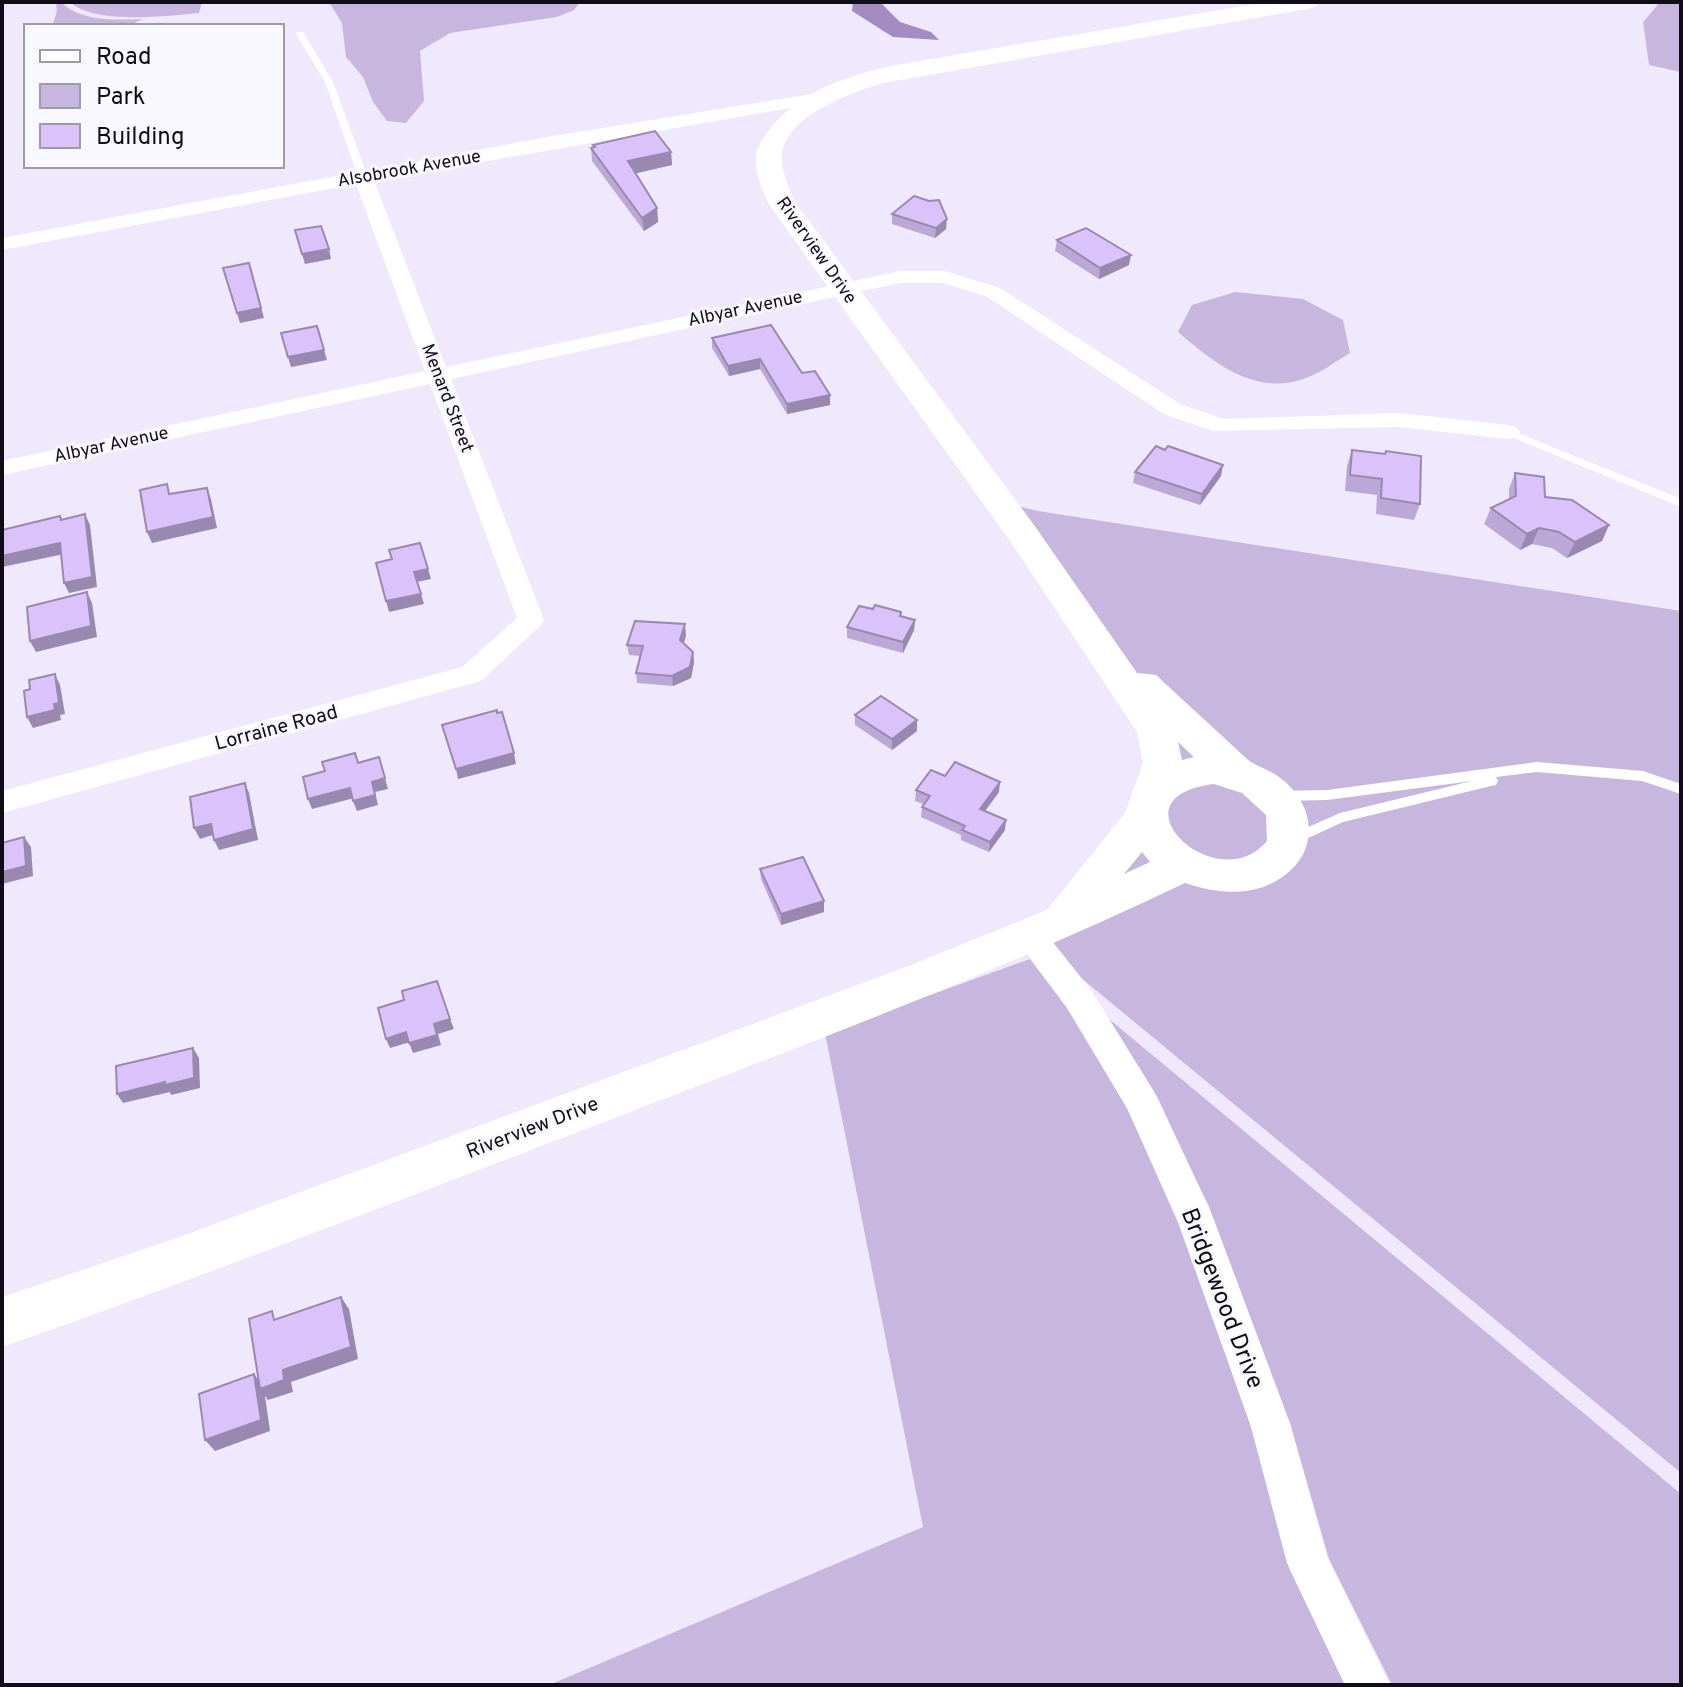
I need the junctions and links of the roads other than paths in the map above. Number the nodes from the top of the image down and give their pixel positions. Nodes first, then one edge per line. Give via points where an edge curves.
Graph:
1 (1307, 2) edge
2 (1251, 6) edge
3 (300, 34) dead end
4 (818, 98) junction
5 (363, 177) junction
6 (2, 244) edge
7 (842, 287) junction
8 (439, 373) junction
9 (1508, 432) joint
10 (2, 468) edge
11 (1681, 503) edge
12 (531, 620) joint
13 (1105, 652) junction
14 (1537, 767) junction
15 (1238, 774) junction
16 (1681, 789) edge
17 (1274, 796) junction
18 (2, 802) edge
19 (1151, 803) junction
20 (1288, 842) junction
21 (1183, 865) junction
22 (1044, 930) junction
23 (2, 1322) edge
24 (1368, 1685) edge

1 - 2 street, Riverview Drive
2 - 4 street, Riverview Drive via 891,73
3 - 5 lane via 329,82
4 - 5 street, Alsobrook Avenue
4 - 7 street, Riverview Drive via 785,124 768,152 770,176 782,203
5 - 6 street, Alsobrook Avenue
5 - 8 street, Menard Street
7 - 8 street, Albyar Avenue
7 - 9 street, Albyar Avenue via 900,277 945,277 993,292 1172,409 1221,426 1399,420
7 - 13 street, Riverview Drive
8 - 10 street, Albyar Avenue
8 - 12 street, Menard Street
9 - 11 lane
12 - 18 street, Lorraine Road via 471,674
13 - 15 street, Riverview Drive
13 - 19 street, Riverview Drive via 1156,730 1163,763
14 - 16 lane via 1643,776
14 - 17 lane via 1327,795
14 - 20 lane via 1340,818
15 - 17 street, Riverview Drive
15 - 19 street, Riverview Drive via 1191,770 1171,777
17 - 20 street via 1290,826
19 - 21 street via 1152,835
19 - 22 street, Riverview Drive
20 - 21 street via 1280,856 1248,874 1204,873
21 - 22 street, Riverview Drive
22 - 23 street, Riverview Drive via 177,1262
22 - 24 street, Bridgewood Drive via 1141,1101 1196,1219 1271,1427 1308,1563

